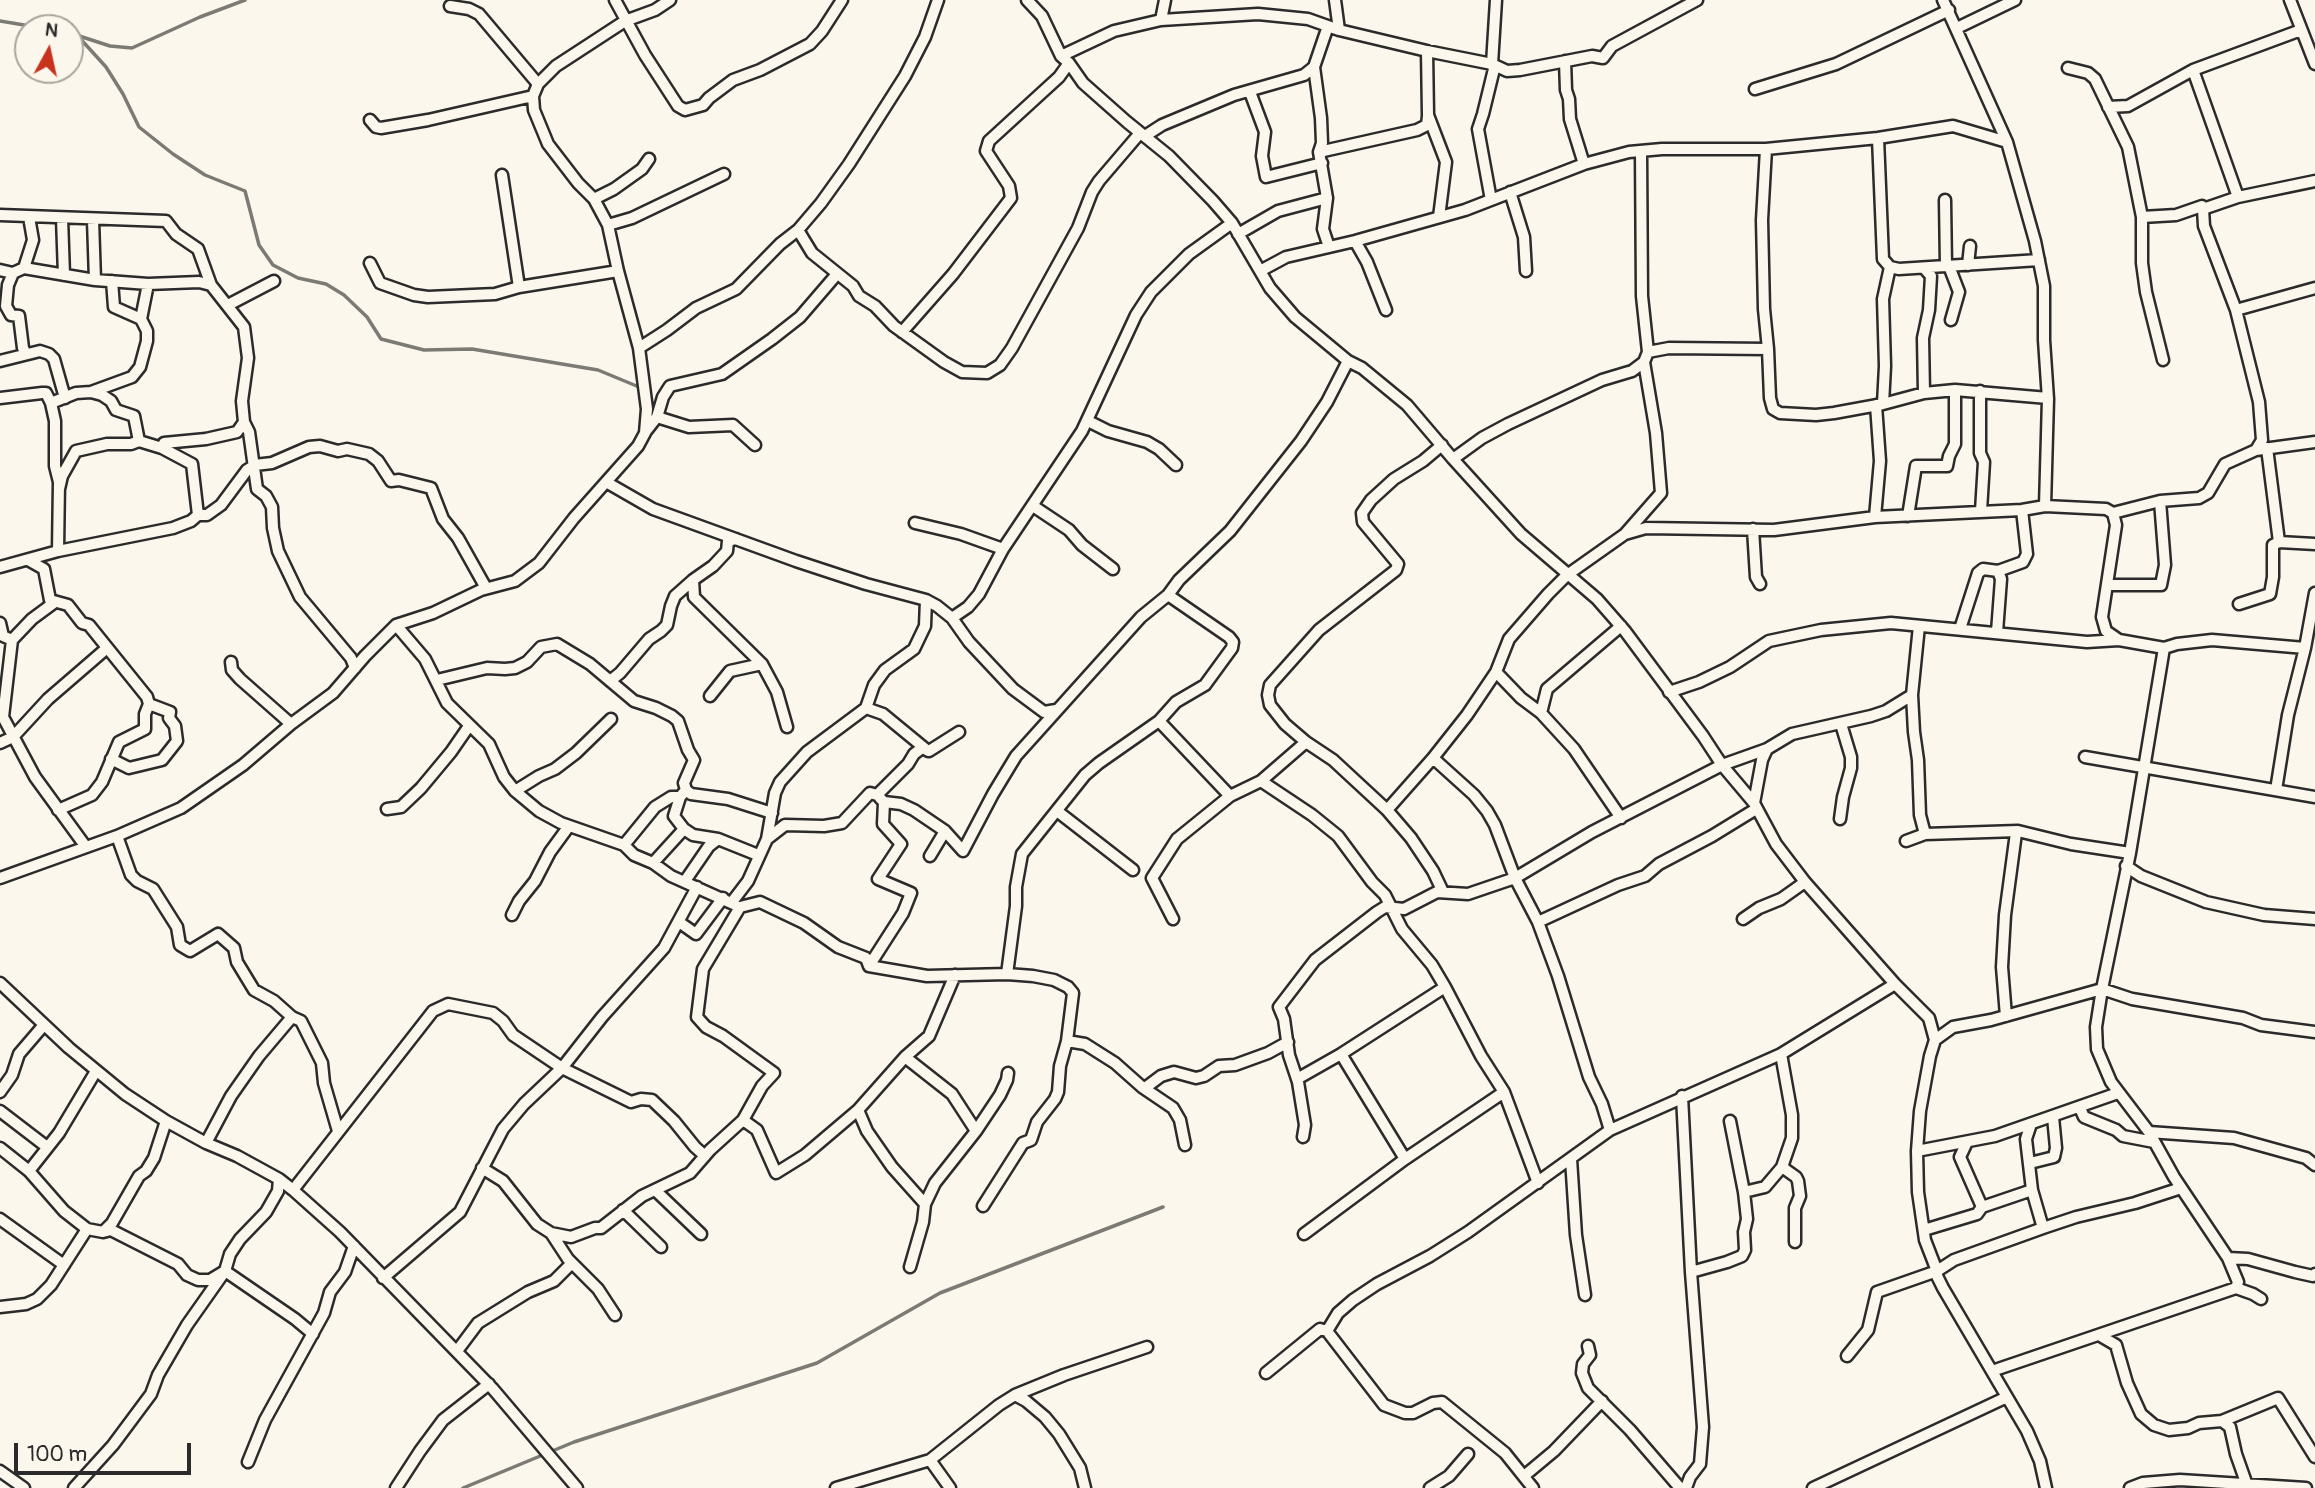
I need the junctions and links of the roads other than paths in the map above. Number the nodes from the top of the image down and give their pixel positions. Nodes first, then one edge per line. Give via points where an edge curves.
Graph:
1 (615, 0) edge
2 (670, 0) edge
3 (842, 0) edge
4 (938, 0) edge
5 (1027, 0) edge
6 (1165, 0) edge
7 (1335, 0) edge
8 (1496, 0) edge
9 (1697, 0) edge
10 (1943, 0) edge
11 (2015, 0) edge
12 (2290, 0) edge
13 (450, 6) dead end
14 (1949, 10) junction
15 (1161, 20) junction
16 (625, 22) junction
17 (1328, 26) junction
18 (1957, 28) junction
19 (1339, 30) junction
20 (2301, 30) junction
21 (1427, 51) junction
22 (1065, 59) junction
23 (2314, 60) edge
24 (1565, 61) junction
25 (1492, 64) junction
26 (1314, 67) junction
27 (2067, 68) dead end
28 (2193, 70) junction
29 (538, 84) junction
30 (1755, 89) dead end
31 (1250, 92) junction
32 (533, 96) junction
33 (2109, 107) junction
34 (1428, 116) junction
35 (370, 120) dead end
36 (1142, 134) junction
37 (1878, 138) junction
38 (2007, 142) junction
39 (1766, 149) junction
40 (1641, 151) junction
41 (1319, 152) junction
42 (649, 159) dead end
43 (1322, 163) junction
44 (1584, 164) junction
45 (724, 174) dead end
46 (502, 175) dead end
47 (2315, 181) edge
48 (1510, 192) junction
49 (2238, 197) junction
50 (1327, 198) junction
51 (594, 199) junction
52 (1491, 200) junction
53 (1945, 200) dead end
54 (2203, 209) junction
55 (0, 215) edge
56 (29, 217) junction
57 (1439, 217) junction
58 (2142, 217) junction
59 (62, 218) junction
60 (93, 220) junction
61 (1231, 223) junction
62 (608, 225) junction
63 (798, 229) junction
64 (1238, 234) junction
65 (1355, 241) junction
66 (1970, 246) dead end
67 (1329, 247) junction
68 (2039, 260) junction
69 (370, 263) dead end
70 (1968, 265) junction
71 (1948, 266) junction
72 (1890, 267) junction
73 (24, 268) junction
74 (1924, 268) junction
75 (0, 270) edge
76 (618, 271) junction
77 (1260, 271) junction
78 (1526, 271) dead end
79 (13, 273) junction
80 (837, 274) junction
81 (64, 275) junction
82 (95, 280) junction
83 (113, 281) junction
84 (274, 281) dead end
85 (148, 284) junction
86 (211, 285) junction
87 (519, 287) junction
88 (2315, 288) edge
89 (228, 305) junction
90 (1385, 310) dead end
91 (2236, 310) junction
92 (141, 320) junction
93 (1951, 320) dead end
94 (902, 332) junction
95 (639, 348) junction
96 (1768, 349) junction
97 (26, 354) junction
98 (1646, 357) junction
99 (1348, 360) junction
100 (2163, 360) dead end
101 (0, 361) edge
102 (1955, 390) junction
103 (1980, 390) junction
104 (91, 392) junction
105 (1924, 393) junction
106 (0, 398) edge
107 (65, 398) junction
108 (2048, 398) junction
109 (51, 403) junction
110 (1880, 405) junction
111 (657, 417) junction
112 (1088, 421) junction
113 (244, 422) junction
114 (645, 433) junction
115 (139, 441) junction
116 (2315, 442) edge
117 (755, 445) dead end
118 (1442, 445) junction
119 (162, 448) junction
120 (2262, 449) junction
121 (1453, 459) junction
122 (254, 465) junction
123 (1176, 465) dead end
124 (606, 482) junction
125 (59, 489) junction
126 (2160, 501) junction
127 (1033, 506) junction
128 (2045, 506) junction
129 (2022, 510) junction
130 (1981, 511) junction
131 (2113, 513) junction
132 (198, 515) junction
133 (1908, 516) junction
134 (1875, 517) junction
135 (915, 523) dead end
136 (1753, 529) junction
137 (1625, 534) junction
138 (737, 539) junction
139 (2279, 542) junction
140 (2315, 544) edge
141 (1003, 549) junction
142 (58, 551) junction
143 (28, 560) junction
144 (0, 567) edge
145 (1114, 569) dead end
146 (1998, 571) junction
147 (1567, 575) junction
148 (693, 580) junction
149 (1760, 584) dead end
150 (2108, 585) junction
151 (486, 588) junction
152 (2315, 593) edge
153 (1168, 595) junction
154 (926, 600) junction
155 (55, 602) junction
156 (2239, 604) dead end
157 (952, 618) junction
158 (2313, 618) edge
159 (0, 623) edge
160 (397, 625) junction
161 (1621, 626) junction
162 (1919, 626) junction
163 (1960, 629) junction
164 (1997, 632) junction
165 (12, 640) junction
166 (2119, 640) junction
167 (107, 648) junction
168 (2164, 648) junction
169 (2305, 648) junction
170 (231, 662) dead end
171 (762, 664) junction
172 (355, 668) junction
173 (1496, 672) junction
174 (437, 680) junction
175 (610, 681) junction
176 (3, 687) edge
177 (1669, 692) junction
178 (1913, 695) junction
179 (710, 696) dead end
180 (149, 704) junction
181 (866, 708) junction
182 (1056, 709) junction
183 (1541, 713) junction
184 (611, 719) dead end
185 (1159, 721) junction
186 (291, 724) junction
187 (1841, 724) junction
188 (469, 726) junction
189 (787, 727) dead end
190 (959, 732) dead end
191 (13, 737) junction
192 (1306, 742) junction
193 (0, 743) edge
194 (1767, 749) junction
195 (929, 751) junction
196 (2085, 757) dead end
197 (1433, 758) junction
198 (111, 759) junction
199 (1722, 765) junction
200 (2144, 768) junction
201 (1261, 781) junction
202 (2276, 790) junction
203 (515, 791) junction
204 (683, 793) junction
205 (1230, 796) junction
206 (2315, 797) edge
207 (881, 798) junction
208 (1755, 806) junction
209 (387, 809) dead end
210 (58, 810) junction
211 (1387, 810) junction
212 (1058, 811) junction
213 (772, 813) junction
214 (1622, 818) junction
215 (1840, 819) dead end
216 (569, 826) junction
217 (684, 828) junction
218 (945, 831) junction
219 (2016, 833) junction
220 (1925, 834) junction
221 (117, 836) junction
222 (718, 839) junction
223 (767, 839) junction
224 (1906, 841) dead end
225 (624, 845) junction
226 (86, 847) junction
227 (2130, 853) junction
228 (758, 855) junction
229 (930, 856) dead end
230 (653, 863) junction
231 (2126, 866) junction
232 (1133, 870) dead end
233 (1515, 877) junction
234 (0, 878) edge
235 (685, 881) junction
236 (1805, 882) junction
237 (696, 887) junction
238 (1443, 892) junction
239 (732, 902) junction
240 (1392, 909) junction
241 (512, 915) dead end
242 (1173, 919) dead end
243 (1743, 919) dead end
244 (2315, 919) edge
245 (679, 922) junction
246 (1538, 922) junction
247 (869, 966) junction
248 (1007, 974) junction
249 (955, 975) junction
250 (0, 983) edge
251 (1895, 984) junction
252 (1445, 987) junction
253 (2102, 989) junction
254 (2006, 1016) junction
255 (292, 1017) junction
256 (43, 1026) junction
257 (2315, 1032) edge
258 (1935, 1040) junction
259 (1067, 1041) junction
260 (1288, 1042) junction
261 (1341, 1054) junction
262 (1781, 1054) junction
263 (905, 1057) junction
264 (562, 1068) junction
265 (96, 1071) junction
266 (1008, 1073) dead end
267 (1297, 1079) junction
268 (1145, 1088) junction
269 (0, 1092) edge
270 (1504, 1093) junction
271 (2119, 1093) junction
272 (1682, 1096) junction
273 (2080, 1108) junction
274 (858, 1110) junction
275 (0, 1111) edge
276 (2053, 1117) junction
277 (743, 1120) junction
278 (166, 1121) junction
279 (1730, 1121) dead end
280 (2031, 1124) junction
281 (1610, 1130) junction
282 (338, 1131) junction
283 (976, 1131) junction
284 (1303, 1137) dead end
285 (2151, 1137) junction
286 (1967, 1142) junction
287 (206, 1143) junction
288 (1185, 1145) dead end
289 (47, 1147) junction
290 (0, 1148) edge
291 (1917, 1151) junction
292 (705, 1156) junction
293 (1405, 1159) junction
294 (1571, 1159) junction
295 (2030, 1163) junction
296 (2315, 1165) edge
297 (1782, 1167) junction
298 (482, 1168) junction
299 (29, 1171) junction
300 (279, 1179) junction
301 (1538, 1183) junction
302 (2181, 1188) junction
303 (293, 1190) junction
304 (655, 1190) junction
305 (2032, 1190) junction
306 (1744, 1192) junction
307 (925, 1204) junction
308 (982, 1206) dead end
309 (1982, 1207) junction
310 (623, 1210) junction
311 (0, 1219) edge
312 (2043, 1228) junction
313 (87, 1229) junction
314 (1924, 1230) junction
315 (103, 1232) junction
316 (551, 1233) junction
317 (701, 1234) dead end
318 (1304, 1234) dead end
319 (1794, 1242) dead end
320 (354, 1246) junction
321 (662, 1247) dead end
322 (2228, 1258) junction
323 (572, 1263) junction
324 (64, 1265) junction
325 (910, 1267) dead end
326 (225, 1271) junction
327 (1937, 1271) junction
328 (1691, 1272) junction
329 (2315, 1274) edge
330 (383, 1278) junction
331 (2236, 1289) junction
332 (1585, 1295) dead end
333 (2261, 1299) dead end
334 (0, 1307) edge
335 (615, 1315) dead end
336 (1327, 1331) junction
337 (313, 1334) junction
338 (2099, 1335) junction
339 (1588, 1346) dead end
340 (1147, 1347) dead end
341 (457, 1352) junction
342 (1847, 1356) dead end
343 (1992, 1371) junction
344 (1266, 1373) dead end
345 (489, 1384) junction
346 (1015, 1395) junction
347 (2007, 1397) junction
348 (1602, 1401) junction
349 (2222, 1420) junction
350 (1468, 1454) dead end
351 (2315, 1457) edge
352 (930, 1460) junction
353 (248, 1462) dead end
354 (0, 1471) edge
355 (1524, 1476) junction
356 (2248, 1487) edge
357 (24, 1488) edge
358 (74, 1488) edge
359 (396, 1488) edge
360 (577, 1488) edge
361 (836, 1488) edge
362 (950, 1488) edge
363 (1086, 1488) edge
364 (1430, 1488) edge
365 (1533, 1488) edge
366 (1680, 1488) edge
367 (1686, 1488) edge
368 (1813, 1488) edge
369 (2046, 1488) edge
370 (2132, 1488) edge
371 (2306, 1488) edge

1 - 16 street
2 - 16 street
3 - 16 street via 810,44 733,80 703,105 685,110 678,106
4 - 63 street via 905,76 849,164
5 - 22 street via 1042,16
6 - 15 street
7 - 19 street
8 - 25 street
9 - 24 street via 1612,46 1603,58
10 - 14 street
11 - 18 street
12 - 20 street
13 - 29 street via 479,14
14 - 18 street
14 - 30 street via 1836,64
15 - 17 street via 1258,14 1308,19
15 - 22 street via 1114,31
16 - 29 street via 556,66
17 - 19 street
17 - 26 street
18 - 38 street
19 - 21 street
20 - 23 street
20 - 28 street
21 - 25 street
21 - 34 street
22 - 36 street via 1083,83
22 - 94 street via 1059,77 989,141 986,151 1012,198
24 - 25 street via 1507,71
24 - 44 street via 1570,119
25 - 52 street via 1478,129
26 - 31 street via 1304,75
26 - 41 street via 1321,118
27 - 33 street via 2095,79
28 - 33 street via 2128,106
28 - 49 street
29 - 32 street
31 - 36 street
31 - 43 street via 1265,132 1262,156 1266,177
32 - 35 street via 382,128
32 - 51 street via 548,144
33 - 58 street via 2128,148
34 - 41 street via 1427,125 1418,130
34 - 57 street via 1446,162
36 - 61 street via 1198,184
36 - 94 street via 1092,192 1079,228 1000,365 987,373 962,372
37 - 38 street via 1953,126
37 - 39 street
37 - 72 street via 1883,259
38 - 68 street
39 - 40 street
39 - 96 street via 1762,220
40 - 44 street
40 - 98 street
41 - 43 street
42 - 51 street via 642,169
43 - 50 street
44 - 48 street
45 - 62 street
46 - 87 street
47 - 49 street
48 - 52 street
48 - 78 street via 1524,237
49 - 54 street
50 - 64 street via 1278,211
50 - 67 street via 1323,229
51 - 62 street
52 - 57 street
53 - 71 street
54 - 58 street
54 - 91 street via 2204,226
55 - 56 street
56 - 59 street
56 - 73 street via 33,240
57 - 65 street
58 - 100 street via 2144,282
59 - 60 street
59 - 81 street
60 - 82 street
60 - 86 street via 166,221 198,249
61 - 64 street
61 - 112 street via 1189,254 1151,292
62 - 76 street
63 - 80 street via 812,253
63 - 95 street via 736,289 696,308
64 - 77 street
65 - 67 street
65 - 90 street
66 - 70 street
67 - 77 street via 1286,257
68 - 70 street
68 - 108 street
69 - 87 street via 380,283 414,295 495,293
70 - 71 street
71 - 74 street
71 - 93 street via 1959,292
72 - 74 street
72 - 110 street via 1883,299 1885,366
73 - 79 street
73 - 81 street
74 - 105 street via 1931,276 1923,327
75 - 79 street
76 - 87 street
76 - 95 street
77 - 99 street via 1295,317
79 - 97 street via 6,306 11,315 19,316
80 - 94 street
80 - 111 street via 800,317 722,374 670,386
81 - 82 street
82 - 83 street
83 - 85 street
83 - 92 street via 114,307
84 - 89 street
85 - 86 street
85 - 92 street
86 - 89 street
88 - 91 street
89 - 113 street via 244,327 248,358
91 - 120 street via 2259,402
92 - 104 street via 147,341 140,367 132,377
95 - 114 street via 647,409
96 - 98 street via 1670,348
96 - 110 street via 1770,398 1773,409 1780,413 1816,415
97 - 101 street
97 - 107 street via 40,351 54,359
98 - 121 street via 1632,371 1602,380 1508,424
98 - 137 street via 1661,493
99 - 118 street via 1407,405
99 - 153 street via 1301,441 1230,531
102 - 103 street
102 - 105 street
102 - 133 street via 1955,444 1947,466 1916,466
103 - 108 street
103 - 130 street
104 - 107 street
104 - 115 street via 111,401 116,410 134,416
105 - 110 street
106 - 109 street via 46,393
107 - 109 street
108 - 128 street
109 - 125 street
110 - 134 street
111 - 114 street
111 - 117 street via 689,427 733,425
112 - 123 street via 1147,442
112 - 127 street
113 - 119 street via 237,432 164,443
113 - 122 street
114 - 124 street
115 - 119 street
115 - 125 street via 76,451
116 - 120 street
118 - 121 street
118 - 192 street via 1394,480 1362,513 1363,522 1398,564 1396,570 1319,630 1270,685 1270,705
119 - 132 street via 192,464
120 - 126 street via 2225,464 2208,494
120 - 139 street
121 - 147 street via 1521,534
122 - 132 street via 221,505 208,515
122 - 151 street via 272,463 309,447 369,454 391,481 431,488 443,519
122 - 172 street via 257,489 272,507 278,551 294,586
124 - 138 street via 653,509
124 - 151 street via 539,563 515,581
125 - 142 street
126 - 131 street
126 - 150 street via 2165,565 2161,585
127 - 141 street
127 - 145 street
128 - 129 street
128 - 131 street
129 - 130 street
129 - 146 street via 2023,562
130 - 133 street
131 - 150 street via 2116,525
132 - 142 street via 173,528
133 - 134 street
134 - 136 street
135 - 141 street
136 - 137 street via 1646,528
136 - 149 street
137 - 147 street
138 - 148 street via 728,541 727,551
138 - 154 street
139 - 140 street
139 - 156 street via 2273,545 2270,594
141 - 157 street via 979,594
142 - 143 street
143 - 144 street
143 - 155 street via 44,569 50,600
146 - 163 street via 1978,573
146 - 164 street
147 - 161 street
147 - 173 street via 1509,639
148 - 171 street via 694,597
148 - 175 street via 675,596 667,625
150 - 166 street via 2102,617 2106,631
151 - 160 street
152 - 158 street
153 - 182 street via 1141,617
153 - 185 street via 1233,642 1205,685 1176,702
154 - 157 street
154 - 181 street via 925,626 914,649 885,670
155 - 165 street
155 - 167 street via 68,605
157 - 182 street via 1013,689 1044,712
158 - 169 street
159 - 165 street via 4,636
160 - 172 street
160 - 174 street
161 - 177 street
161 - 183 street via 1547,689
162 - 163 street
162 - 177 street via 1868,625 1769,641 1730,667
162 - 178 street
163 - 164 street
164 - 166 street via 2087,642
165 - 176 street
166 - 168 street
167 - 180 street
167 - 191 street via 48,699
168 - 169 street via 2213,640
168 - 200 street
169 - 202 street
170 - 186 street via 240,679
171 - 179 street via 730,671
171 - 189 street via 777,692
172 - 186 street via 333,693
173 - 183 street
173 - 197 street
174 - 175 street via 487,668 515,668 541,648 557,644
174 - 188 street via 447,703
175 - 204 street via 634,701 678,721 694,760
176 - 191 street via 3,717
177 - 199 street
178 - 187 street via 1886,711
178 - 220 street
180 - 198 street via 145,729 119,743
180 - 198 street via 170,712 177,741 162,760 129,768
181 - 195 street via 883,714
181 - 213 street via 807,752 780,782
182 - 218 street via 1016,756 963,851
183 - 214 street via 1574,749
184 - 203 street via 576,754
185 - 205 street
185 - 212 street via 1085,775
186 - 221 street via 181,808
187 - 194 street via 1793,734
187 - 215 street via 1852,768
188 - 203 street via 489,744
188 - 209 street via 422,788 401,807
190 - 195 street
191 - 193 street
191 - 210 street
192 - 201 street
192 - 211 street via 1333,760
194 - 199 street
194 - 208 street
195 - 207 street via 922,748 914,754
196 - 200 street
197 - 211 street
197 - 233 street via 1487,811
198 - 210 street via 92,795
199 - 208 street
199 - 214 street
200 - 202 street
200 - 227 street
201 - 205 street
201 - 240 street via 1338,836
202 - 206 street
203 - 216 street via 539,811
204 - 213 street via 728,799
204 - 217 street via 674,816
204 - 225 street via 655,807
205 - 242 street via 1177,839 1152,878
207 - 218 street via 901,803
207 - 223 street via 870,793 842,823 785,825
207 - 247 street via 881,820 901,844 878,879 911,892
208 - 236 street
208 - 246 street via 1645,876
210 - 226 street
211 - 238 street via 1411,838
212 - 232 street
212 - 248 street via 1022,855
213 - 223 street
214 - 233 street
216 - 225 street
216 - 241 street
217 - 222 street via 694,835
217 - 230 street
218 - 229 street
219 - 220 street
219 - 227 street
219 - 254 street via 2002,967
220 - 224 street
221 - 226 street
221 - 255 street via 131,875 153,889 177,927 180,945 190,951 218,934 234,948 254,989
222 - 228 street
222 - 235 street
223 - 228 street
225 - 230 street
226 - 234 street
227 - 231 street
228 - 239 street via 748,881
230 - 235 street
231 - 244 street via 2206,902 2264,915
231 - 253 street
233 - 238 street via 1468,894
233 - 246 street
235 - 237 street
236 - 243 street
236 - 251 street
237 - 239 street
237 - 245 street
238 - 240 street via 1404,909
239 - 245 street via 696,934
239 - 247 street via 760,902 771,907 838,947 866,958
239 - 277 street via 704,969 697,1017 775,1073
240 - 252 street
240 - 260 street via 1377,912 1315,960 1279,1007
245 - 264 street via 664,948
246 - 281 street
247 - 249 street via 927,976
248 - 249 street
248 - 259 street via 1054,980 1073,993
249 - 263 street via 929,1037
250 - 256 street
251 - 258 street via 1929,1018
251 - 262 street
252 - 261 street
252 - 270 street
253 - 254 street
253 - 257 street via 2132,999
253 - 271 street via 2097,1049
254 - 258 street via 1953,1027
255 - 282 street via 300,1021 322,1063
255 - 287 street via 231,1096
256 - 265 street
256 - 269 street via 19,1054
258 - 291 street
259 - 268 street via 1085,1044
259 - 308 street via 1055,1099
260 - 267 street
260 - 268 street via 1236,1065 1219,1066 1204,1076 1174,1072
261 - 267 street
261 - 293 street
262 - 272 street
262 - 297 street via 1793,1138
263 - 274 street
263 - 283 street via 952,1094
264 - 282 street via 513,1035 493,1013 448,1004 433,1011
264 - 292 street via 631,1102 652,1100
264 - 298 street via 503,1129
265 - 278 street
265 - 289 street
266 - 283 street via 1000,1095
267 - 284 street via 1306,1125
268 - 288 street via 1173,1108
270 - 293 street
270 - 301 street
271 - 273 street
271 - 285 street
272 - 281 street
272 - 328 street
273 - 276 street
273 - 285 street via 2084,1117 2123,1136
274 - 277 street via 776,1173 757,1130
274 - 307 street via 892,1167
275 - 289 street
276 - 280 street
276 - 295 street via 2054,1157
277 - 292 street
278 - 287 street
278 - 315 street via 154,1158
279 - 306 street
280 - 286 street
280 - 295 street via 2026,1139
281 - 294 street
282 - 303 street
283 - 307 street via 935,1183
285 - 296 street via 2234,1138 2306,1158
285 - 302 street
286 - 291 street
286 - 309 street via 1960,1157
287 - 300 street
289 - 299 street
290 - 299 street
291 - 314 street
292 - 304 street via 690,1173
293 - 318 street
294 - 301 street
294 - 332 street
295 - 305 street
297 - 306 street via 1765,1186
297 - 319 street via 1798,1181
298 - 316 street via 503,1181 537,1224
298 - 330 street via 460,1212
299 - 313 street
300 - 303 street
300 - 326 street via 266,1212 240,1239
301 - 336 street via 1468,1232 1353,1300
302 - 312 street
302 - 322 street
303 - 320 street
304 - 310 street
304 - 317 street
305 - 309 street
305 - 312 street
306 - 328 street via 1747,1219 1742,1256
307 - 325 street
309 - 314 street via 1977,1214
310 - 316 street via 601,1228 570,1237
310 - 321 street
311 - 324 street
312 - 327 street via 1954,1260
313 - 315 street
313 - 324 street
314 - 327 street
315 - 326 street via 111,1230 178,1264 198,1280 210,1280
316 - 323 street
320 - 330 street
320 - 337 street
322 - 329 street
322 - 331 street via 2238,1282
323 - 335 street
323 - 341 street via 554,1281 478,1323
324 - 334 street via 37,1299
326 - 337 street
326 - 358 street via 187,1325 151,1395
327 - 342 street via 1877,1292 1868,1330
327 - 343 street
328 - 367 street via 1703,1427 1700,1464
330 - 341 street
331 - 333 street
331 - 338 street
336 - 344 street via 1320,1329
336 - 355 street via 1384,1405 1413,1413 1442,1402 1505,1452
337 - 353 street via 265,1420
338 - 343 street
338 - 349 street via 2116,1345 2141,1415 2154,1425 2169,1430
339 - 348 street via 1590,1355 1582,1373 1588,1388
340 - 346 street
341 - 345 street
343 - 347 street
345 - 359 street via 443,1420
345 - 360 street
346 - 352 street
346 - 363 street via 1059,1434 1080,1468
347 - 368 street
347 - 369 street via 2040,1461
348 - 355 street
348 - 366 street
349 - 351 street via 2278,1398
349 - 356 street via 2230,1427
350 - 364 street via 1449,1476
352 - 361 street
352 - 362 street
354 - 357 street
355 - 365 street
356 - 370 street via 2180,1480
356 - 371 street

